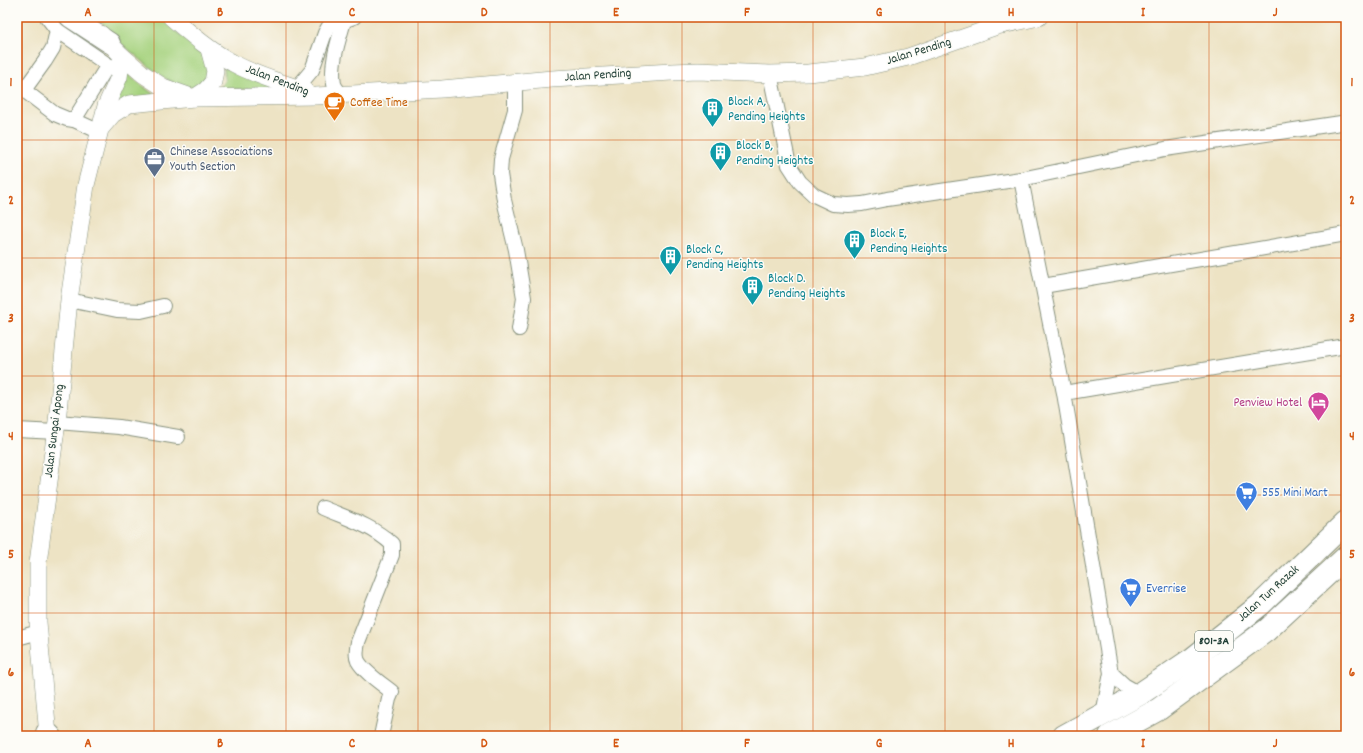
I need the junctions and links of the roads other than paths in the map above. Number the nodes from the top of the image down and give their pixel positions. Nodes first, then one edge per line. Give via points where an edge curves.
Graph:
1 (47, 17) edge
2 (87, 17) edge
3 (171, 17) edge
4 (1039, 17) edge
5 (349, 19) edge
6 (329, 21) edge
7 (64, 23) edge
8 (209, 49) junction
9 (115, 58) junction
10 (770, 74) junction
11 (515, 83) junction
12 (20, 87) edge
13 (297, 88) junction
14 (341, 94) junction
15 (316, 96) junction
16 (194, 98) junction
17 (74, 120) junction
18 (1341, 123) dead end
19 (100, 130) junction
20 (1021, 179) junction
21 (1346, 234) edge
22 (1043, 286) junction
23 (69, 300) junction
24 (163, 306) dead end
25 (519, 329) dead end
26 (1346, 346) edge
27 (1064, 393) junction
28 (56, 427) junction
29 (17, 430) edge
30 (178, 437) dead end
31 (323, 508) dead end
32 (1345, 522) edge
33 (1346, 557) edge
34 (39, 632) junction
35 (17, 638) edge
36 (1111, 673) junction
37 (1140, 694) junction
38 (1103, 714) junction
39 (48, 735) edge
40 (381, 736) edge
41 (1064, 736) edge
42 (1110, 736) edge

1 - 7 street
2 - 9 street
3 - 8 street, Jalan Pending
4 - 10 street, Jalan Pending via 997,26 908,56 865,67
5 - 6 street
5 - 14 street via 338,41 333,70 334,85
6 - 13 street via 312,70
7 - 9 main road
7 - 12 street via 45,61
8 - 13 street, Jalan Pending via 233,64
8 - 16 street via 215,71 213,82
9 - 16 street via 163,87
9 - 17 street
9 - 19 street, Jalan Sungai Apong via 119,77 106,106
10 - 11 street, Jalan Pending via 698,71
10 - 20 street via 789,165 800,182 814,195 833,204 862,204
11 - 14 street, Jalan Pending
11 - 25 street via 515,110 501,159 500,174 524,298
12 - 17 street via 55,114
13 - 15 street, Jalan Pending
14 - 15 street, Jalan Pending
15 - 16 street
16 - 19 street via 129,104 113,114
17 - 19 street
18 - 20 street via 1165,149
19 - 23 street, Jalan Sungai Apong via 86,185
20 - 22 street
21 - 22 street
22 - 27 street
23 - 24 street via 117,310 141,311
23 - 28 street, Jalan Sungai Apong
26 - 27 street
27 - 36 street
28 - 29 street
28 - 30 street via 119,427
28 - 34 street, Jalan Sungai Apong via 38,563
31 - 40 street via 369,526 392,544 392,555 356,652 363,667 392,692
32 - 37 highway, Jalan Tun Razak / 801-3A via 1260,605 1192,659
33 - 42 highway, Jalan Tun Razak via 1267,630 1159,709
34 - 35 street
34 - 39 street, Jalan Sungai Apong
36 - 37 street
36 - 38 street
37 - 38 highway, Jalan Tun Razak / 801-3A
38 - 41 highway, Jalan Tun Razak / 801-3A

